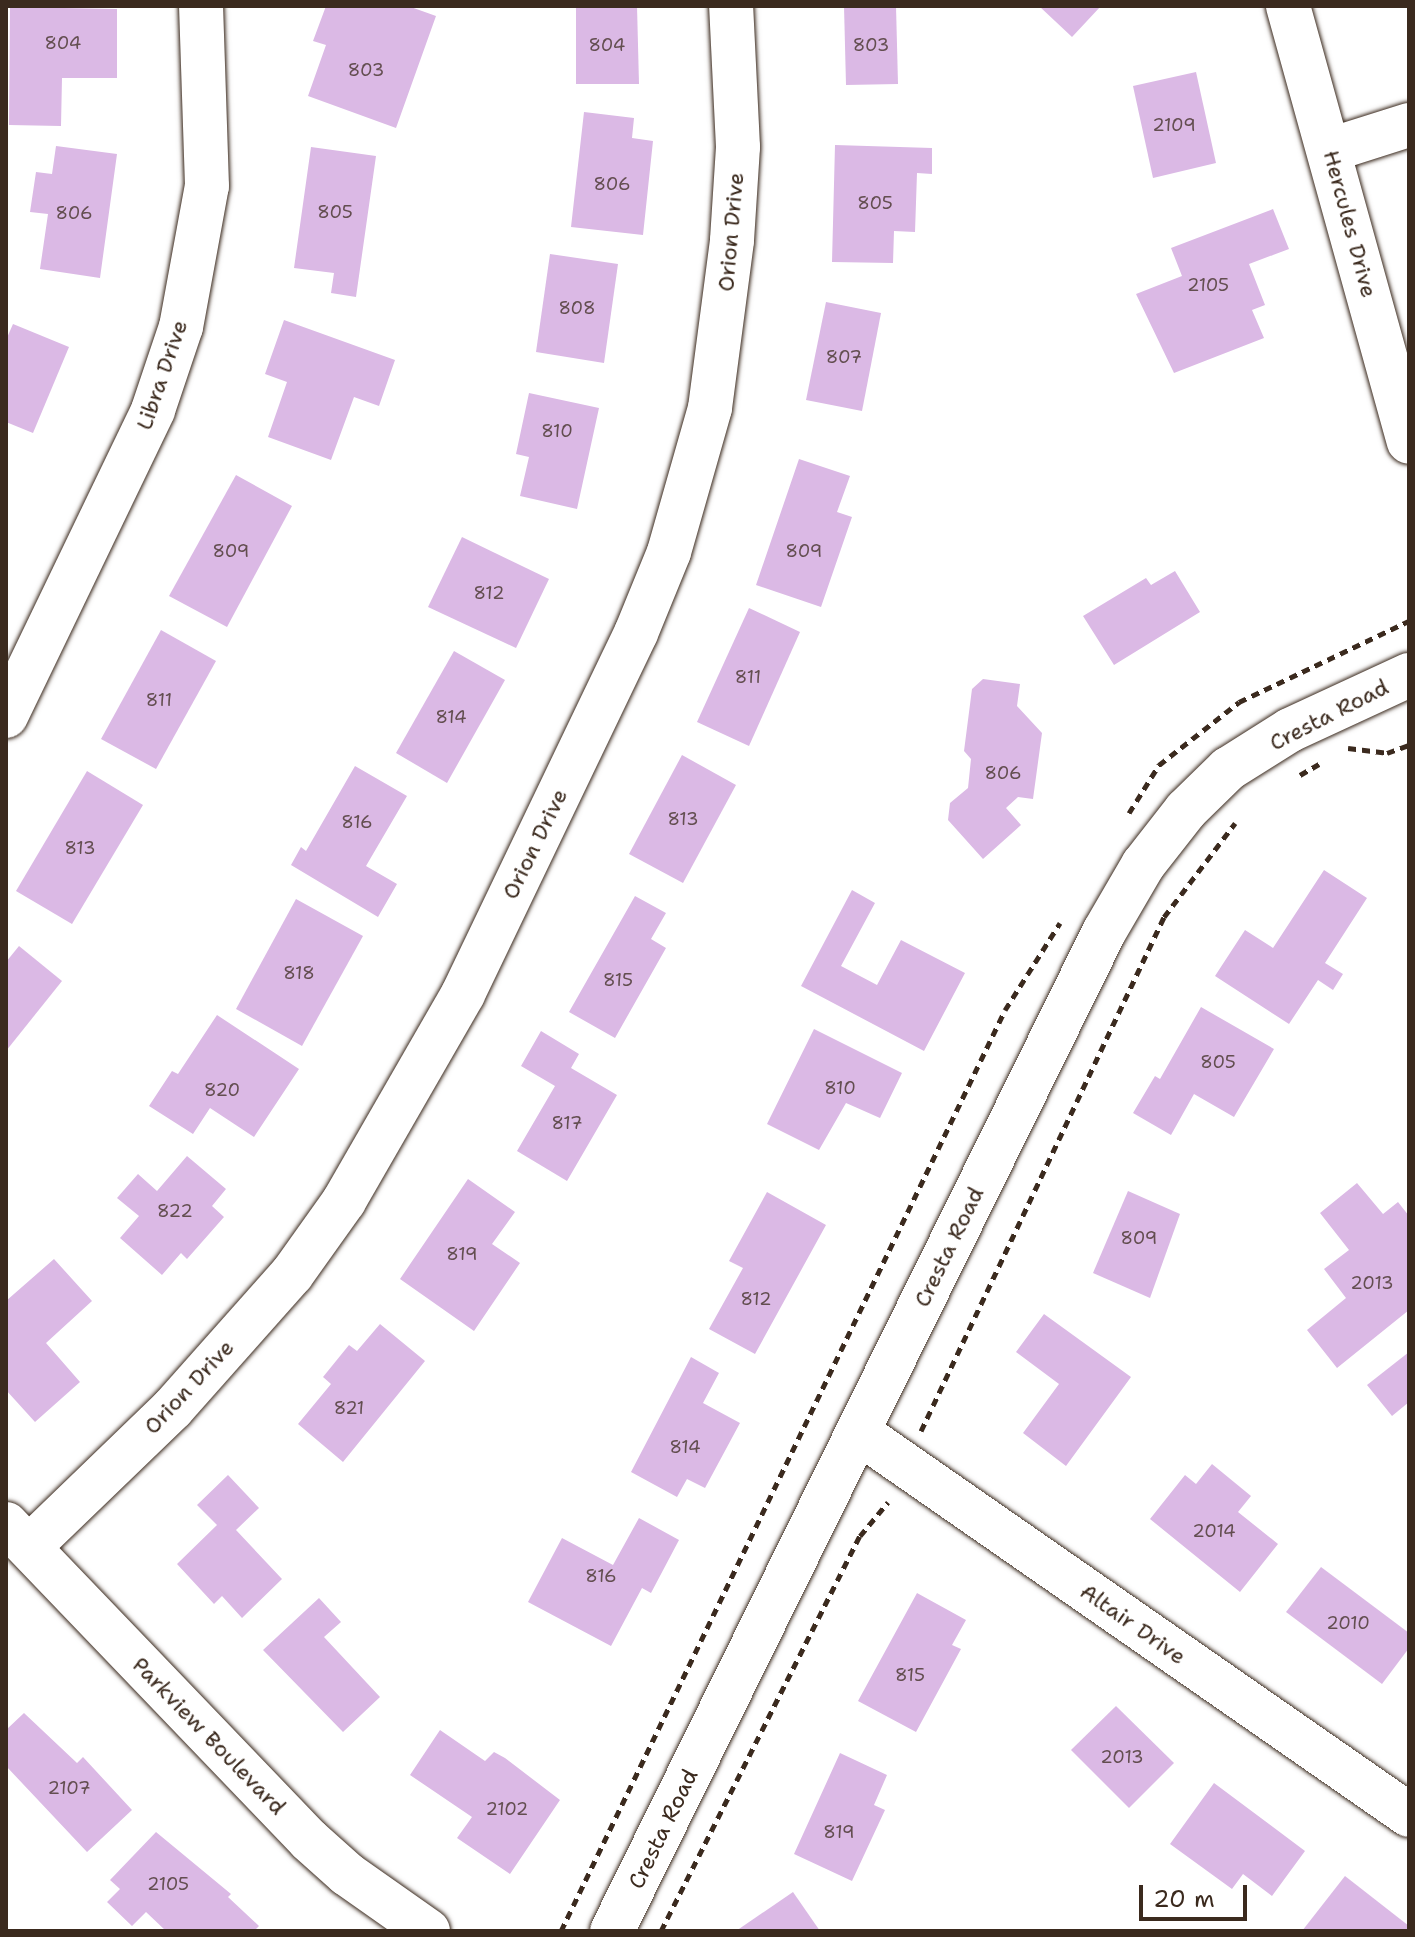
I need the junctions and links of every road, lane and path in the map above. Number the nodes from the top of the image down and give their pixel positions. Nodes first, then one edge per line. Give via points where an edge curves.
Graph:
1 (201, 6) edge
2 (731, 6) edge
3 (1288, 6) edge
4 (1409, 125) edge
5 (1330, 150) junction
6 (1409, 442) edge
7 (1409, 675) edge
8 (6, 716) edge
9 (1409, 745) edge
10 (1335, 755) dead end
11 (1322, 762) dead end
12 (1285, 784) dead end
13 (1239, 817) dead end
14 (858, 1432) junction
15 (905, 1466) junction
16 (17, 1536) edge
17 (1409, 1815) edge
18 (428, 1931) edge
19 (612, 1931) edge
20 (661, 1931) edge

1 - 8 street, Libra Drive via 207,186 181,327 153,410
2 - 16 street, Orion Drive via 738,147 714,378 691,483 636,633 463,994 344,1201 292,1274 229,1346
3 - 5 street, Hercules Drive
4 - 5 street
5 - 6 street, Hercules Drive
7 - 14 street, Cresta Road via 1290,730 1228,769 1186,810 1143,865 1104,932
9 - 10 path via 1387,753 1347,748
11 - 12 path
13 - 15 path via 1164,917
14 - 15 street, Altair Drive
14 - 19 street, Cresta Road
15 - 17 street, Altair Drive
15 - 20 path via 889,1501 860,1536
16 - 18 street, Parkview Boulevard via 309,1840

